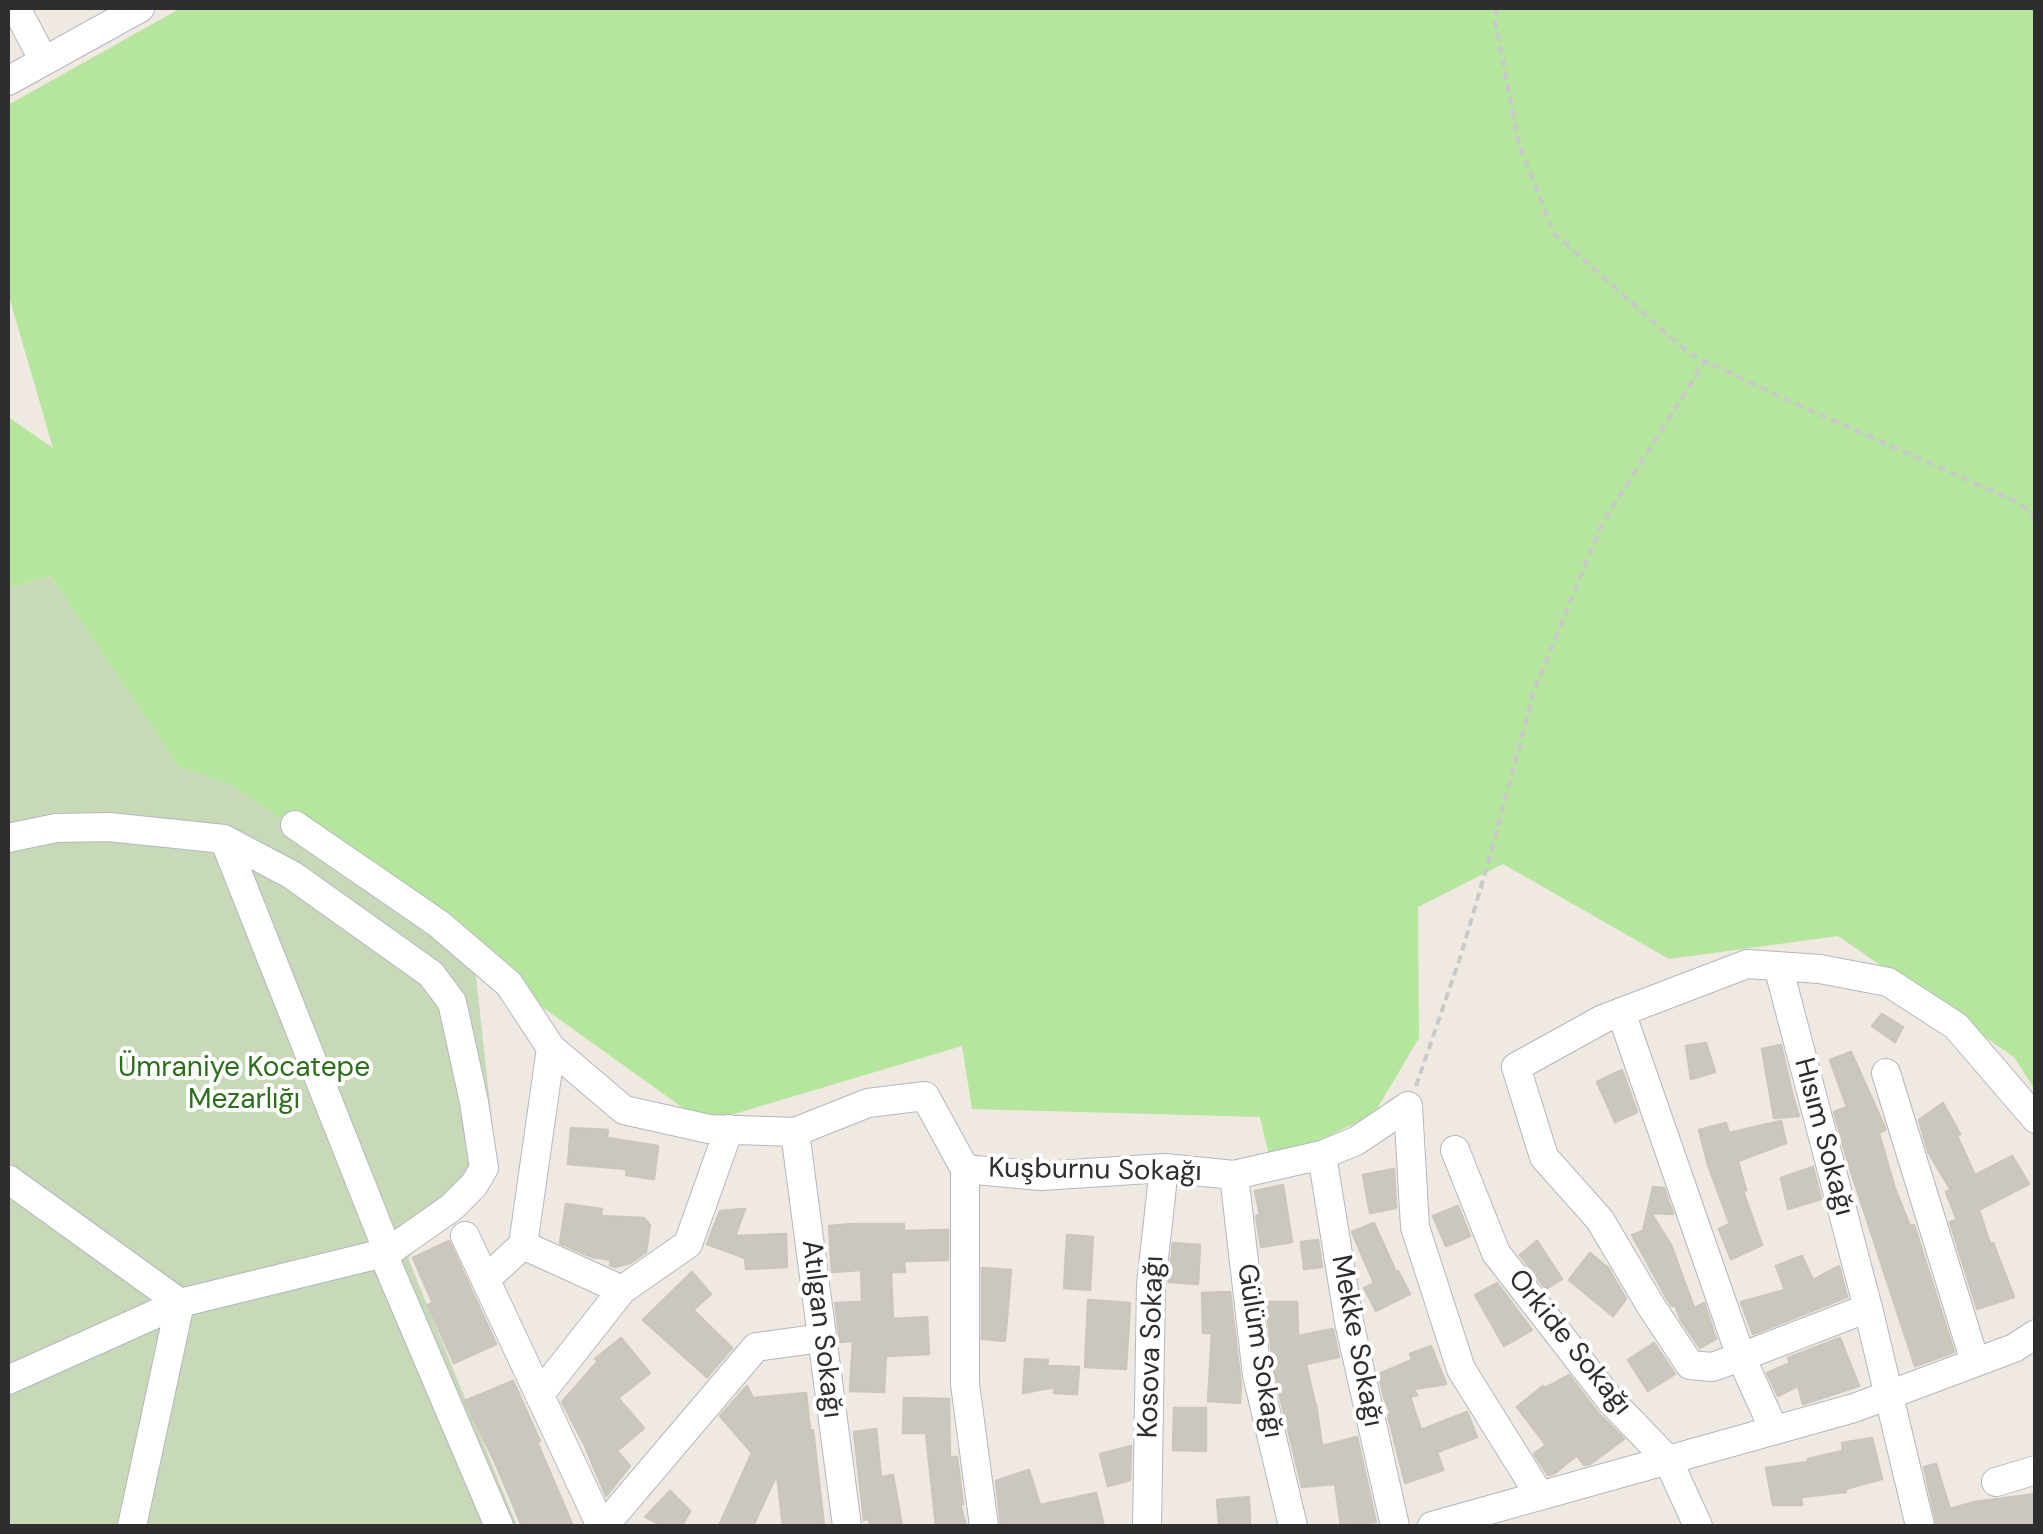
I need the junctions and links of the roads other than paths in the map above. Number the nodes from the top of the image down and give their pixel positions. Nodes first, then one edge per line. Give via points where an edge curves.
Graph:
1 (140, 8) edge
2 (19, 12) edge
3 (44, 61) junction
4 (8, 80) edge
5 (295, 825) dead end
6 (8, 838) edge
7 (224, 839) junction
8 (1778, 966) junction
9 (1622, 1012) junction
10 (551, 1048) junction
11 (1886, 1073) dead end
12 (2036, 1118) edge
13 (729, 1130) junction
14 (795, 1132) junction
15 (1456, 1150) dead end
16 (1322, 1155) junction
17 (1164, 1168) junction
18 (965, 1169) junction
19 (1234, 1175) junction
20 (8, 1179) edge
21 (465, 1236) dead end
22 (523, 1245) junction
23 (388, 1252) junction
24 (486, 1279) junction
25 (622, 1290) junction
26 (180, 1303) junction
27 (1868, 1308) junction
28 (2036, 1334) edge
29 (822, 1338) junction
30 (1741, 1357) junction
31 (1975, 1362) junction
32 (8, 1380) edge
33 (540, 1394) junction
34 (1888, 1396) junction
35 (1774, 1430) junction
36 (1668, 1460) junction
37 (2036, 1470) edge
38 (1996, 1482) dead end
39 (1540, 1496) junction
40 (1472, 1521) edge
41 (132, 1526) edge
42 (499, 1526) edge
43 (602, 1526) edge
44 (848, 1526) edge
45 (984, 1526) edge
46 (1146, 1526) edge
47 (1293, 1526) edge
48 (1394, 1526) edge
49 (1432, 1526) edge
50 (1698, 1526) edge
51 (1920, 1526) edge

1 - 3 street
2 - 3 street
3 - 4 street
5 - 10 street, Kuşburnu Sokağı via 438,924 509,984
6 - 7 street via 109,827
7 - 23 street
7 - 23 street via 292,875 385,940 431,974 452,1002 484,1168 452,1206
8 - 9 street via 1747,964
8 - 12 street via 1888,982 1956,1026
8 - 27 street, Hısım Sokağı
9 - 30 street
9 - 30 street via 1516,1067 1544,1158 1600,1220 1690,1365 1712,1367
10 - 13 street, Kuşburnu Sokağı via 624,1110
10 - 22 street
11 - 31 street
13 - 14 street, Kuşburnu Sokağı
13 - 25 street via 688,1244
14 - 18 street, Kuşburnu Sokağı via 868,1102 925,1096
14 - 29 street, Atılgan Sokağı
15 - 36 street, Orkide Sokağı via 1496,1253 1611,1401
16 - 19 street, Kuşburnu Sokağı
16 - 39 street, Kuşburnu Sokağı via 1408,1106 1415,1227 1461,1369
16 - 48 street, Mekke Sokağı via 1349,1322
17 - 18 street, Kuşburnu Sokağı via 1041,1176
17 - 19 street, Kuşburnu Sokağı
17 - 46 street, Kosova Sokağı via 1151,1284
18 - 45 street via 965,1384
19 - 47 street, Gülüm Sokağı via 1257,1374
20 - 26 street
21 - 24 street
22 - 24 street
22 - 25 street
23 - 26 street
23 - 42 street via 387,1263
24 - 33 street
25 - 33 street
26 - 32 street
26 - 41 street
27 - 30 street
27 - 34 street, Hısım Sokağı
28 - 31 street
29 - 43 street via 756,1347
29 - 44 street, Atılgan Sokağı
30 - 35 street
31 - 34 street
33 - 43 street
34 - 35 street
34 - 51 street
35 - 36 street
36 - 39 street
36 - 50 street, Orkide Sokağı
37 - 38 street
39 - 40 street
40 - 49 street

